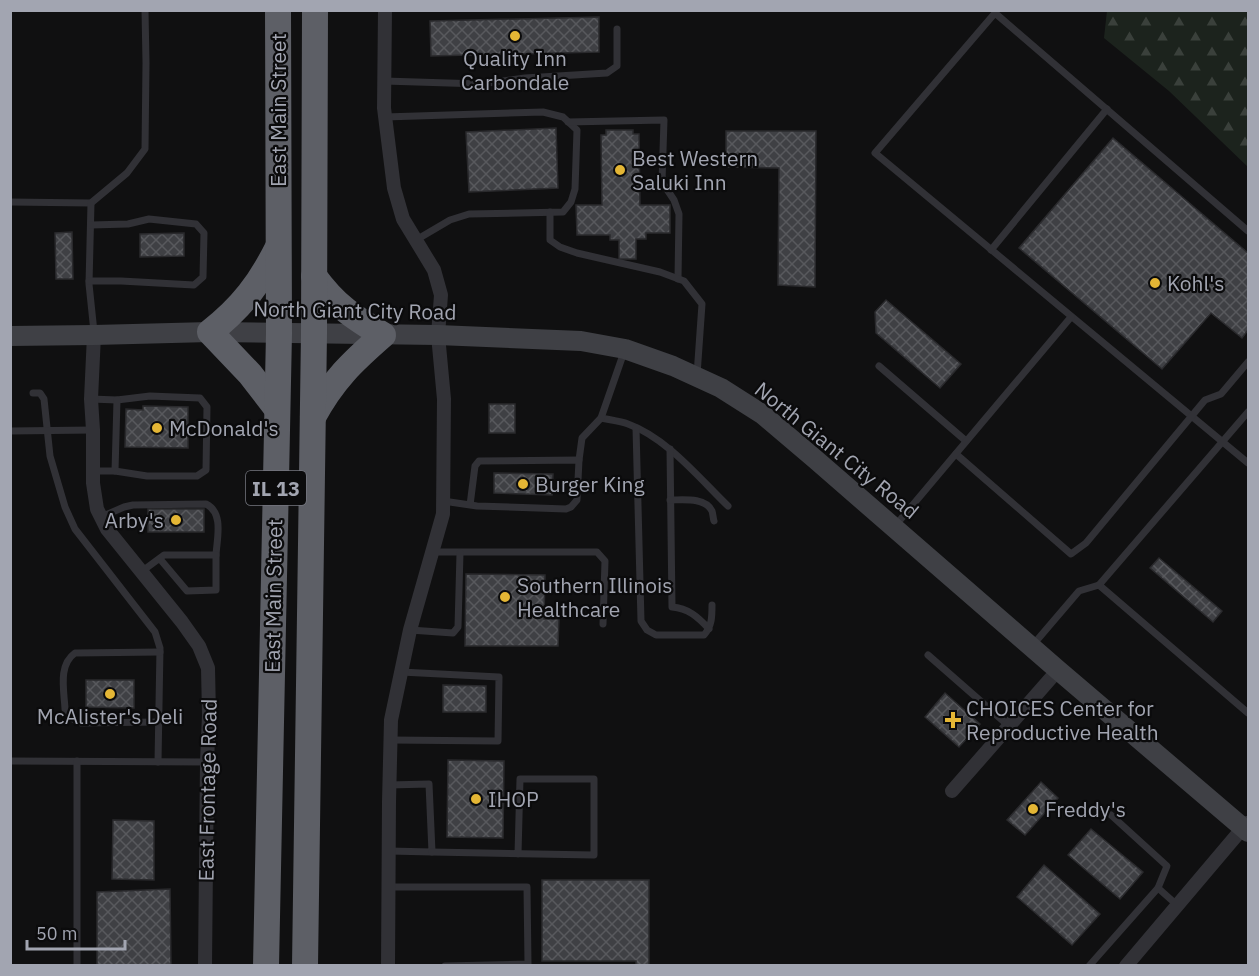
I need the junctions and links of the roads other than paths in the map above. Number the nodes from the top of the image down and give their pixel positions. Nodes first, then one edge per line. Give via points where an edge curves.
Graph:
1 (145, 10) edge
2 (278, 10) edge
3 (315, 10) edge
4 (385, 10) edge
5 (617, 29) dead end
6 (384, 81) junction
7 (1107, 109) junction
8 (385, 117) junction
9 (568, 122) junction
10 (10, 202) edge
11 (91, 203) junction
12 (550, 212) junction
13 (91, 225) junction
14 (1248, 231) edge
15 (416, 240) junction
16 (278, 246) junction
17 (991, 250) junction
18 (314, 276) junction
19 (678, 279) junction
20 (89, 281) junction
21 (1071, 317) junction
22 (210, 332) junction
23 (279, 333) junction
24 (314, 333) junction
25 (94, 335) junction
26 (383, 335) junction
27 (438, 335) junction
28 (10, 336) edge
29 (625, 349) junction
30 (1248, 362) edge
31 (879, 366) dead end
32 (697, 377) junction
33 (33, 393) dead end
34 (91, 399) junction
35 (117, 400) junction
36 (277, 410) junction
37 (1248, 412) edge
38 (1191, 416) junction
39 (312, 417) junction
40 (601, 418) junction
41 (636, 428) junction
42 (93, 430) junction
43 (10, 431) edge
44 (48, 431) junction
45 (966, 441) junction
46 (1223, 442) junction
47 (670, 449) junction
48 (956, 454) junction
49 (579, 460) junction
50 (1248, 463) edge
51 (115, 468) junction
52 (92, 471) junction
53 (670, 500) junction
54 (443, 501) junction
55 (470, 505) junction
56 (728, 506) dead end
57 (101, 518) junction
58 (714, 521) dead end
59 (894, 527) junction
60 (432, 552) junction
61 (460, 553) junction
62 (216, 555) junction
63 (160, 559) junction
64 (141, 572) junction
65 (1099, 585) junction
66 (712, 605) dead end
67 (603, 624) dead end
68 (709, 629) junction
69 (410, 630) junction
70 (1031, 646) junction
71 (160, 652) junction
72 (928, 655) dead end
73 (1058, 670) junction
74 (401, 672) junction
75 (1248, 713) edge
76 (158, 722) junction
77 (1009, 726) junction
78 (391, 740) junction
79 (10, 761) edge
80 (77, 761) junction
81 (158, 762) junction
82 (207, 762) junction
83 (389, 785) junction
84 (952, 791) dead end
85 (1111, 815) dead end
86 (1247, 826) edge
87 (389, 851) junction
88 (432, 852) junction
89 (518, 854) junction
90 (388, 887) junction
91 (1158, 888) junction
92 (1177, 905) junction
93 (76, 966) edge
94 (204, 966) edge
95 (266, 966) edge
96 (305, 966) edge
97 (388, 966) edge
98 (445, 966) edge
99 (1089, 966) edge
100 (1126, 966) edge

1 - 11 lane via 145,149 127,173
2 - 16 highway, East Main Street / IL 13
3 - 18 highway, East Main Street / IL 13
4 - 6 street
5 - 6 lane via 617,66 607,73 481,84
6 - 8 street
7 - 14 lane
7 - 17 lane
7 - 17 lane via 995,13 875,153
8 - 9 lane via 543,112
8 - 15 street via 394,188 403,219
9 - 12 lane via 577,130 575,189 563,212
9 - 19 lane via 664,120 662,182 679,214
10 - 11 lane
11 - 13 lane
12 - 15 lane via 469,214
12 - 19 lane via 550,240 560,247
13 - 20 lane
13 - 20 lane via 149,219 196,224 204,233 203,277 194,285
15 - 27 street via 434,270 441,295
16 - 22 highway via 243,302
16 - 23 highway, East Main Street / IL 13
17 - 21 lane
18 - 24 highway, East Main Street / IL 13
18 - 26 highway via 345,311
19 - 32 lane via 702,304
20 - 25 lane
21 - 38 lane
21 - 45 lane
22 - 23 street, North Giant City Road
22 - 25 street, North Giant City Road
22 - 36 highway
23 - 24 street, North Giant City Road
23 - 36 highway, East Main Street / IL 13
24 - 26 street, North Giant City Road
24 - 39 highway, East Main Street / IL 13
25 - 28 street, North Giant City Road
25 - 34 street
26 - 27 street, North Giant City Road
26 - 39 highway via 341,374
27 - 29 street, North Giant City Road via 580,341
27 - 54 street via 444,399
29 - 32 street, North Giant City Road
29 - 40 lane
30 - 38 lane via 1221,394 1205,400
31 - 45 lane
32 - 59 street, North Giant City Road via 762,414
33 - 44 lane via 40,393 44,399
34 - 35 lane
34 - 42 street
35 - 51 lane
35 - 51 lane via 150,396 200,398 207,407 206,470 197,476 147,476
36 - 95 highway, East Main Street / IL 13
37 - 46 lane
38 - 46 lane
38 - 48 lane via 1086,543 1071,554
39 - 96 highway, East Main Street / IL 13
40 - 41 lane
40 - 49 lane via 582,438
41 - 47 lane
41 - 68 lane via 641,621 656,634 704,635
42 - 44 lane
42 - 52 street
43 - 44 lane
44 - 71 lane via 50,456 75,529 155,632
45 - 48 lane
46 - 50 lane
46 - 65 lane
47 - 53 lane
47 - 56 lane
48 - 59 lane
49 - 55 lane via 478,461
49 - 55 lane via 577,500 566,509
51 - 52 lane
52 - 57 street
53 - 58 lane via 697,500 711,510
53 - 68 lane via 672,607 689,611
54 - 55 lane
54 - 60 street
57 - 62 lane via 133,505 206,504 218,519
57 - 64 street, East Frontage Road
59 - 70 street, North Giant City Road
60 - 61 lane
60 - 69 street
61 - 67 lane via 597,552 605,561
61 - 69 lane via 458,627 453,633
62 - 63 lane via 164,555
62 - 63 lane via 216,590 187,591
63 - 64 lane
64 - 82 street, East Frontage Road via 199,646 208,668
65 - 70 lane via 1079,591
65 - 75 lane
66 - 68 lane
69 - 74 street
70 - 73 street, North Giant City Road
71 - 76 lane
71 - 76 lane via 75,653 63,670 65,709 73,720
72 - 77 lane
73 - 77 street
73 - 86 street, North Giant City Road
74 - 78 street
74 - 78 lane via 499,677 498,741
76 - 81 lane
77 - 84 street
78 - 83 street
79 - 80 lane
80 - 81 lane
80 - 93 lane
81 - 82 lane
82 - 94 street, East Frontage Road
83 - 87 street
83 - 88 lane via 429,784
85 - 91 lane via 1167,866
86 - 92 street
87 - 88 lane
87 - 90 street
88 - 89 lane
89 - 89 lane via 594,855 594,779 520,779
90 - 97 street
90 - 98 lane via 527,887 528,964
91 - 92 lane
91 - 99 lane
92 - 100 street

